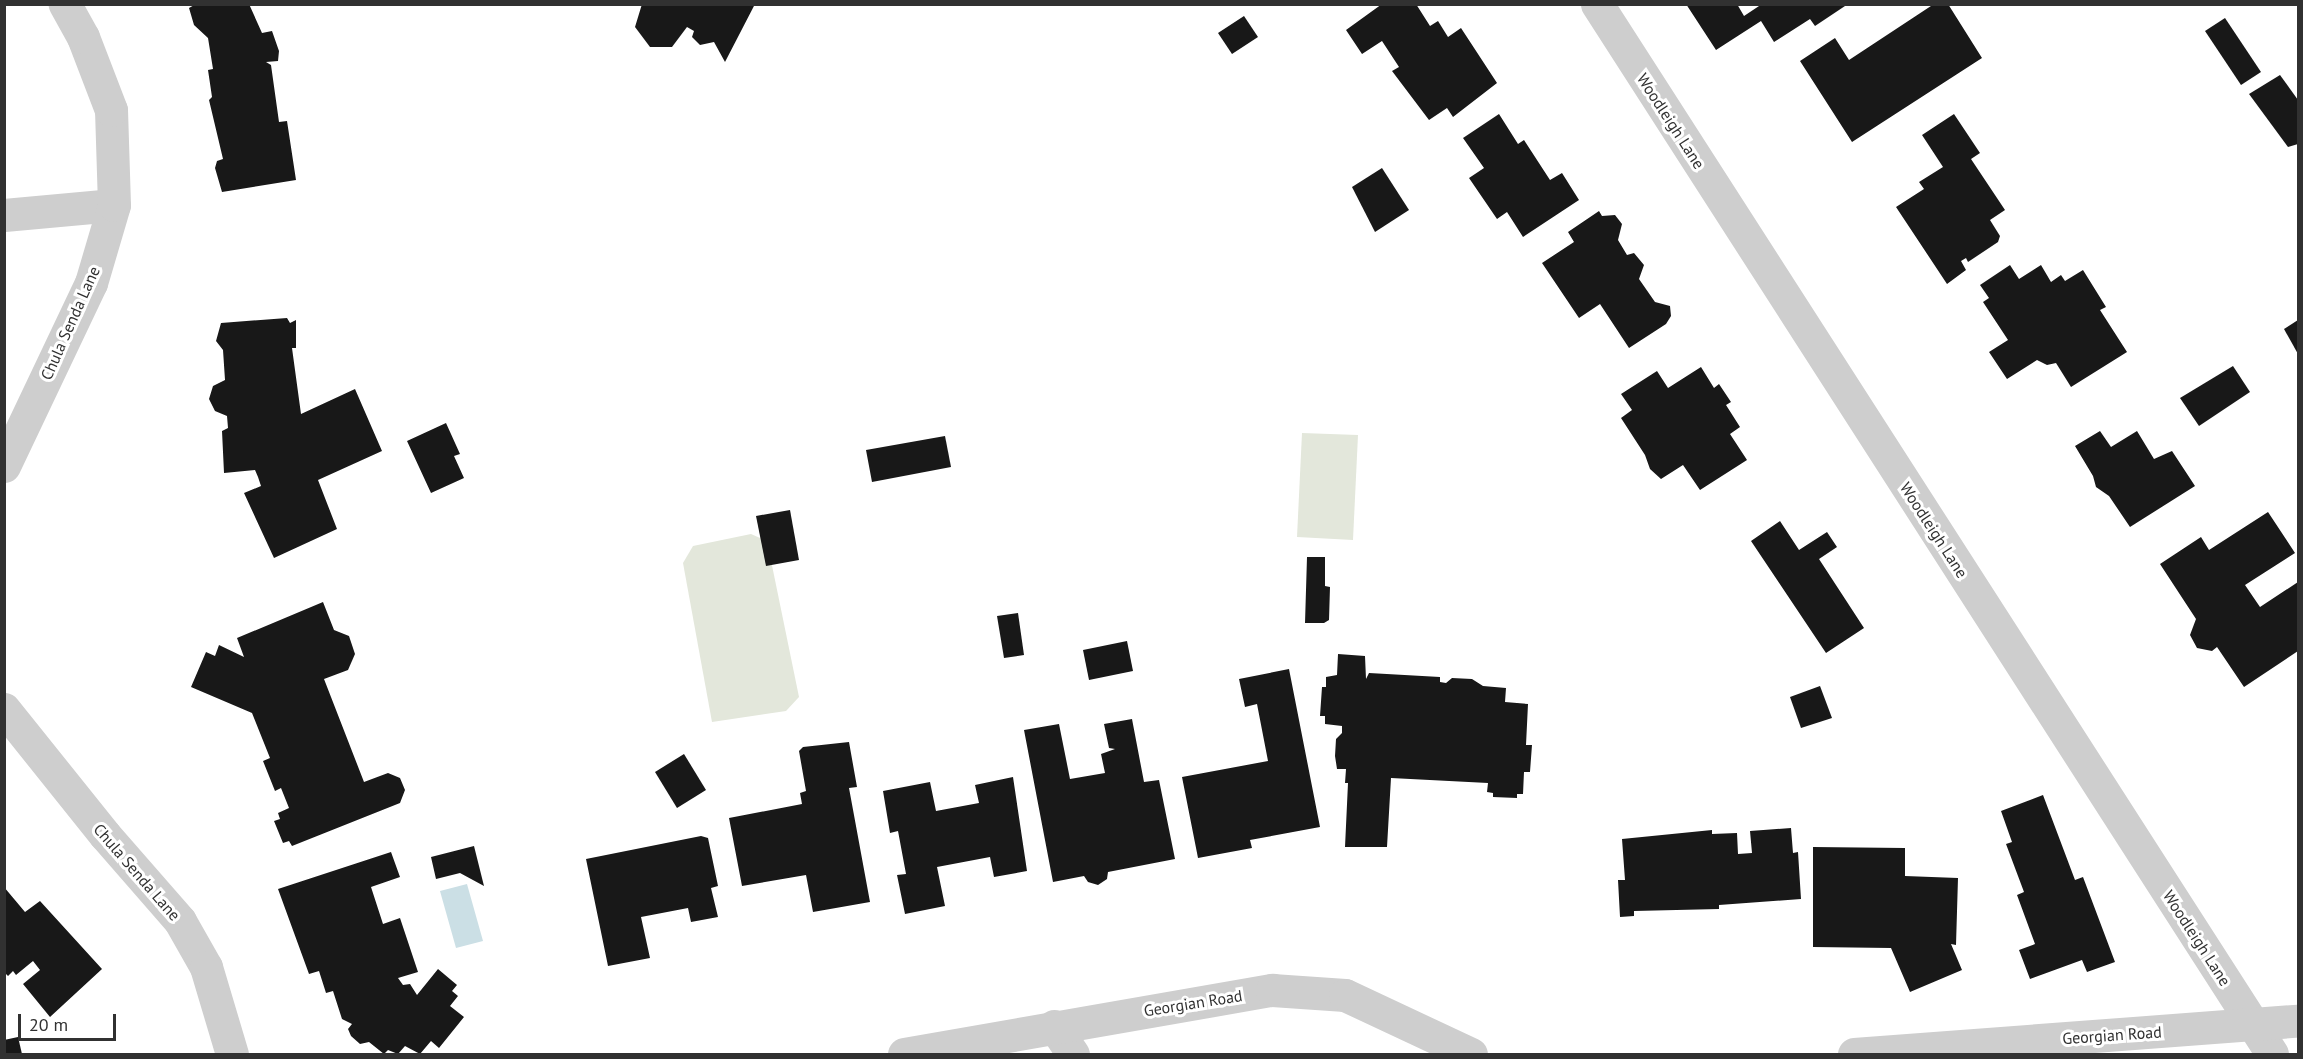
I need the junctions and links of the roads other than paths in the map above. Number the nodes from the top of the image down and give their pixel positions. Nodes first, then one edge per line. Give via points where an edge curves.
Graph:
1 (65, 4) edge
2 (1597, 4) edge
3 (114, 205) junction
4 (4, 215) edge
5 (4, 466) edge
6 (4, 709) edge
7 (2298, 1021) edge
8 (2252, 1024) junction
9 (1054, 1026) junction
10 (232, 1054) edge
11 (904, 1054) edge
12 (1073, 1054) edge
13 (1471, 1054) edge
14 (1854, 1054) edge
15 (2272, 1054) edge

1 - 3 street, Chula Senda Lane via 83,37 111,110
2 - 8 street, Woodleigh Lane
3 - 4 street
3 - 5 street, Chula Senda Lane via 91,283
6 - 10 street, Chula Senda Lane via 180,921 206,967
7 - 8 street, Georgian Road
8 - 14 street, Georgian Road
8 - 15 street, Woodleigh Lane
9 - 11 street, Georgian Road
9 - 12 street
9 - 13 street, Georgian Road via 1283,991 1345,995

